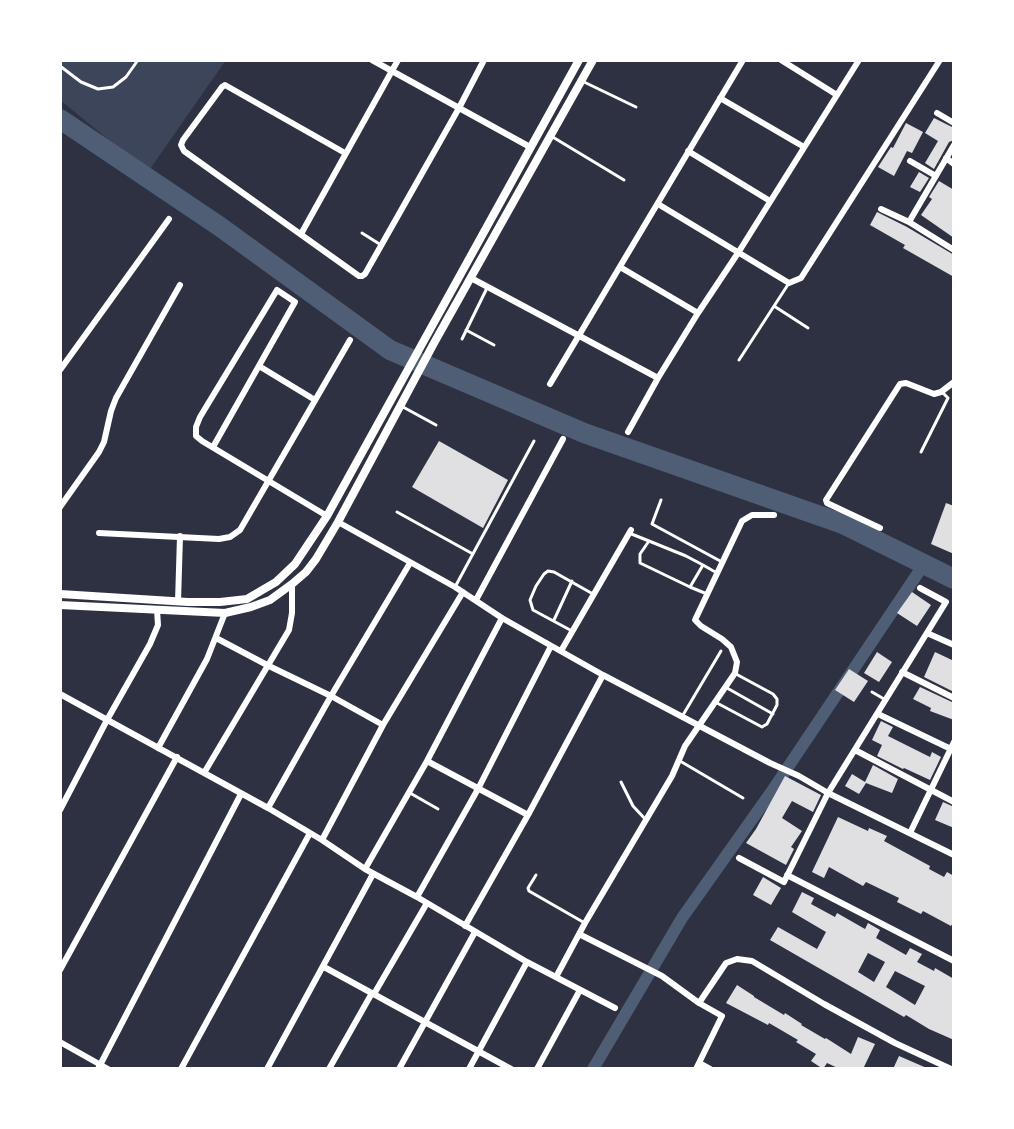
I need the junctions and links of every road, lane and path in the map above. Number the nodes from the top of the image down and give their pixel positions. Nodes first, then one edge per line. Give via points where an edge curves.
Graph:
1 (138, 60) edge
2 (372, 60) edge
3 (398, 60) edge
4 (484, 60) edge
5 (579, 60) edge
6 (592, 60) edge
7 (743, 60) edge
8 (781, 60) edge
9 (859, 60) edge
10 (940, 60) edge
11 (60, 66) edge
12 (392, 71) junction
13 (582, 80) junction
14 (837, 95) junction
15 (720, 98) junction
16 (636, 107) dead end
17 (459, 108) junction
18 (937, 113) dead end
19 (954, 123) edge
20 (550, 136) junction
21 (954, 146) edge
22 (530, 147) junction
23 (804, 147) junction
24 (688, 151) junction
25 (345, 153) junction
26 (946, 158) junction
27 (910, 160) dead end
28 (954, 164) edge
29 (936, 176) junction
30 (624, 180) dead end
31 (770, 201) junction
32 (658, 204) junction
33 (881, 209) dead end
34 (168, 219) dead end
35 (909, 222) junction
36 (362, 233) dead end
37 (301, 234) junction
38 (381, 245) junction
39 (954, 250) edge
40 (738, 253) junction
41 (620, 267) junction
42 (471, 278) junction
43 (789, 283) junction
44 (180, 285) dead end
45 (488, 287) junction
46 (774, 306) junction
47 (698, 313) junction
48 (808, 328) dead end
49 (466, 330) junction
50 (579, 336) junction
51 (462, 339) dead end
52 (350, 340) dead end
53 (494, 345) dead end
54 (739, 360) dead end
55 (259, 366) junction
56 (60, 370) edge
57 (658, 378) junction
58 (954, 382) edge
59 (550, 384) dead end
60 (941, 392) junction
61 (315, 400) junction
62 (401, 406) junction
63 (436, 425) dead end
64 (628, 432) dead end
65 (563, 439) dead end
66 (534, 441) dead end
67 (213, 447) junction
68 (921, 452) dead end
69 (268, 481) junction
70 (661, 500) dead end
71 (60, 507) edge
72 (397, 512) dead end
73 (774, 514) dead end
74 (327, 516) junction
75 (338, 522) junction
76 (880, 528) dead end
77 (630, 532) joint
78 (99, 533) dead end
79 (180, 536) junction
80 (649, 541) junction
81 (473, 554) junction
82 (410, 563) junction
83 (723, 563) junction
84 (703, 565) junction
85 (718, 573) junction
86 (572, 581) junction
87 (292, 585) junction
88 (455, 587) junction
89 (690, 587) junction
90 (920, 588) dead end
91 (463, 592) junction
92 (60, 594) edge
93 (595, 594) junction
94 (708, 594) junction
95 (476, 600) junction
96 (178, 602) junction
97 (60, 604) edge
98 (157, 610) junction
99 (225, 613) junction
100 (502, 618) junction
101 (554, 620) junction
102 (574, 632) junction
103 (927, 633) junction
104 (216, 638) junction
105 (954, 645) edge
106 (551, 646) junction
107 (561, 651) junction
108 (721, 651) dead end
109 (269, 666) junction
110 (902, 672) junction
111 (735, 673) junction
112 (603, 675) junction
113 (725, 687) junction
114 (872, 692) dead end
115 (60, 694) edge
116 (331, 696) junction
117 (954, 698) edge
118 (886, 699) junction
119 (715, 702) junction
120 (773, 714) junction
121 (878, 714) junction
122 (682, 717) junction
123 (107, 720) junction
124 (383, 725) junction
125 (699, 726) junction
126 (953, 747) edge
127 (158, 748) junction
128 (855, 750) junction
129 (177, 757) junction
130 (678, 760) junction
131 (427, 761) junction
132 (204, 773) junction
133 (621, 782) dead end
134 (478, 789) junction
135 (931, 791) junction
136 (409, 792) junction
137 (828, 793) junction
138 (241, 794) junction
139 (743, 798) dead end
140 (954, 802) edge
141 (268, 808) junction
142 (438, 809) dead end
143 (60, 810) edge
144 (528, 815) junction
145 (646, 820) junction
146 (310, 833) junction
147 (910, 833) junction
148 (322, 840) junction
149 (954, 855) edge
150 (739, 858) dead end
151 (365, 869) junction
152 (373, 874) junction
153 (536, 875) dead end
154 (787, 875) junction
155 (417, 897) junction
156 (427, 903) junction
157 (585, 923) junction
158 (465, 926) junction
159 (475, 932) junction
160 (579, 934) junction
161 (954, 961) edge
162 (527, 962) junction
163 (324, 967) junction
164 (60, 970) edge
165 (556, 977) junction
166 (580, 990) junction
167 (373, 993) junction
168 (699, 1003) junction
169 (615, 1008) dead end
170 (426, 1022) junction
171 (60, 1042) edge
172 (479, 1052) junction
173 (698, 1066) edge
174 (99, 1067) edge
175 (108, 1069) edge
176 (181, 1069) edge
177 (267, 1069) edge
178 (329, 1069) edge
179 (399, 1069) edge
180 (469, 1069) edge
181 (512, 1069) edge
182 (537, 1069) edge
183 (710, 1069) edge
184 (951, 1069) edge

1 - 11 lane via 113,87 98,89
2 - 12 street
3 - 12 street
4 - 17 street
5 - 22 main road
6 - 13 main road
7 - 15 street
8 - 14 street
9 - 14 street
10 - 43 street via 801,278
12 - 17 street
12 - 25 street
13 - 16 lane
13 - 20 main road
14 - 23 street
15 - 23 street
15 - 24 street
17 - 22 street
17 - 38 street
18 - 19 street
20 - 30 lane
20 - 42 main road
21 - 26 street
22 - 74 main road
23 - 31 street
24 - 31 street
24 - 32 street
25 - 37 street
25 - 37 street via 225,85 183,140 184,151
26 - 28 street
26 - 29 street
27 - 29 street
29 - 35 street
31 - 40 street
32 - 40 street
32 - 41 street
33 - 35 street
34 - 56 street
35 - 39 street
36 - 38 lane
37 - 38 street via 358,276 365,274
40 - 43 street
40 - 47 street
41 - 47 street
41 - 50 street
42 - 45 street
42 - 62 main road
43 - 46 lane
44 - 71 street via 116,398 99,452
45 - 49 lane
45 - 50 street
46 - 48 lane
46 - 54 lane
47 - 57 street
49 - 51 lane
49 - 53 lane
50 - 57 street
50 - 59 street
52 - 61 street
55 - 61 street
55 - 67 street
55 - 67 street via 295,302 277,290 200,417 196,436
57 - 64 street
58 - 60 street
60 - 68 lane via 948,398
60 - 76 street via 934,394 902,383 826,500
61 - 69 street
62 - 63 lane
62 - 75 main road
65 - 95 street
66 - 81 lane
67 - 69 street
69 - 74 street
69 - 79 street via 240,530 230,537
70 - 83 lane via 652,524
72 - 81 lane
73 - 83 street via 752,514 742,521
74 - 75 main road
74 - 96 main road via 295,564 257,593 220,602
75 - 82 street
75 - 87 main road via 316,559
77 - 80 lane
77 - 93 street
78 - 79 street
79 - 96 street
80 - 84 lane
80 - 89 lane via 640,554 640,563
81 - 88 lane
82 - 88 street
82 - 116 street
83 - 85 street
84 - 85 lane
84 - 89 lane
85 - 94 street
86 - 93 lane
86 - 101 lane
86 - 101 lane via 548,571 536,586 530,600 533,610
87 - 99 main road via 270,600
87 - 109 street via 289,630
88 - 91 street
89 - 94 lane
90 - 103 street via 946,602
91 - 95 street
91 - 124 street
92 - 96 main road
93 - 102 street
94 - 111 street via 695,622 731,647 737,662
95 - 100 street
97 - 98 main road
98 - 99 main road
98 - 123 street via 158,625 150,644
99 - 104 street
100 - 106 street
100 - 131 street
101 - 102 lane
102 - 107 street
103 - 105 street
103 - 110 street
104 - 109 street
104 - 127 street
106 - 107 street
106 - 134 street
107 - 112 street
108 - 122 lane
109 - 116 street
109 - 132 street
110 - 117 street
110 - 118 street
111 - 113 street
111 - 120 lane via 775,696 778,702
112 - 122 street
112 - 144 street
113 - 119 street
113 - 120 lane
114 - 118 lane
115 - 123 street
116 - 124 street
116 - 141 street
118 - 121 street
119 - 120 lane via 762,727
119 - 125 street
121 - 126 street
121 - 128 street
122 - 125 street
123 - 127 street
123 - 143 street
124 - 148 street
125 - 130 street
125 - 137 street
126 - 135 street
127 - 129 street
128 - 135 street
128 - 137 street
129 - 132 street
129 - 164 street
130 - 139 lane
130 - 145 street
131 - 134 street
131 - 136 street
132 - 138 street
133 - 145 lane via 633,806
134 - 144 street
134 - 155 street
135 - 140 street
135 - 147 street
136 - 142 lane
136 - 151 street
137 - 147 street
137 - 154 street
138 - 141 street
138 - 174 street
141 - 146 street
144 - 158 street
145 - 157 street
146 - 148 street
146 - 176 street
147 - 149 street
148 - 151 street
150 - 154 street via 784,882
151 - 152 street
152 - 155 street
152 - 163 street
153 - 157 lane via 529,891
154 - 161 street
155 - 156 street
156 - 158 street
156 - 167 street
157 - 160 street
158 - 159 street
159 - 162 street
159 - 170 street
160 - 165 street
160 - 168 street via 662,976
162 - 165 street
162 - 172 street
163 - 167 street
163 - 177 street
165 - 166 street
166 - 169 street
166 - 182 street
167 - 170 street
167 - 178 street
168 - 173 street via 722,1016
168 - 184 street via 726,963 737,959 752,961 895,1043
170 - 172 street
170 - 179 street
171 - 174 street
172 - 180 street
172 - 181 street
173 - 183 street
174 - 175 street

